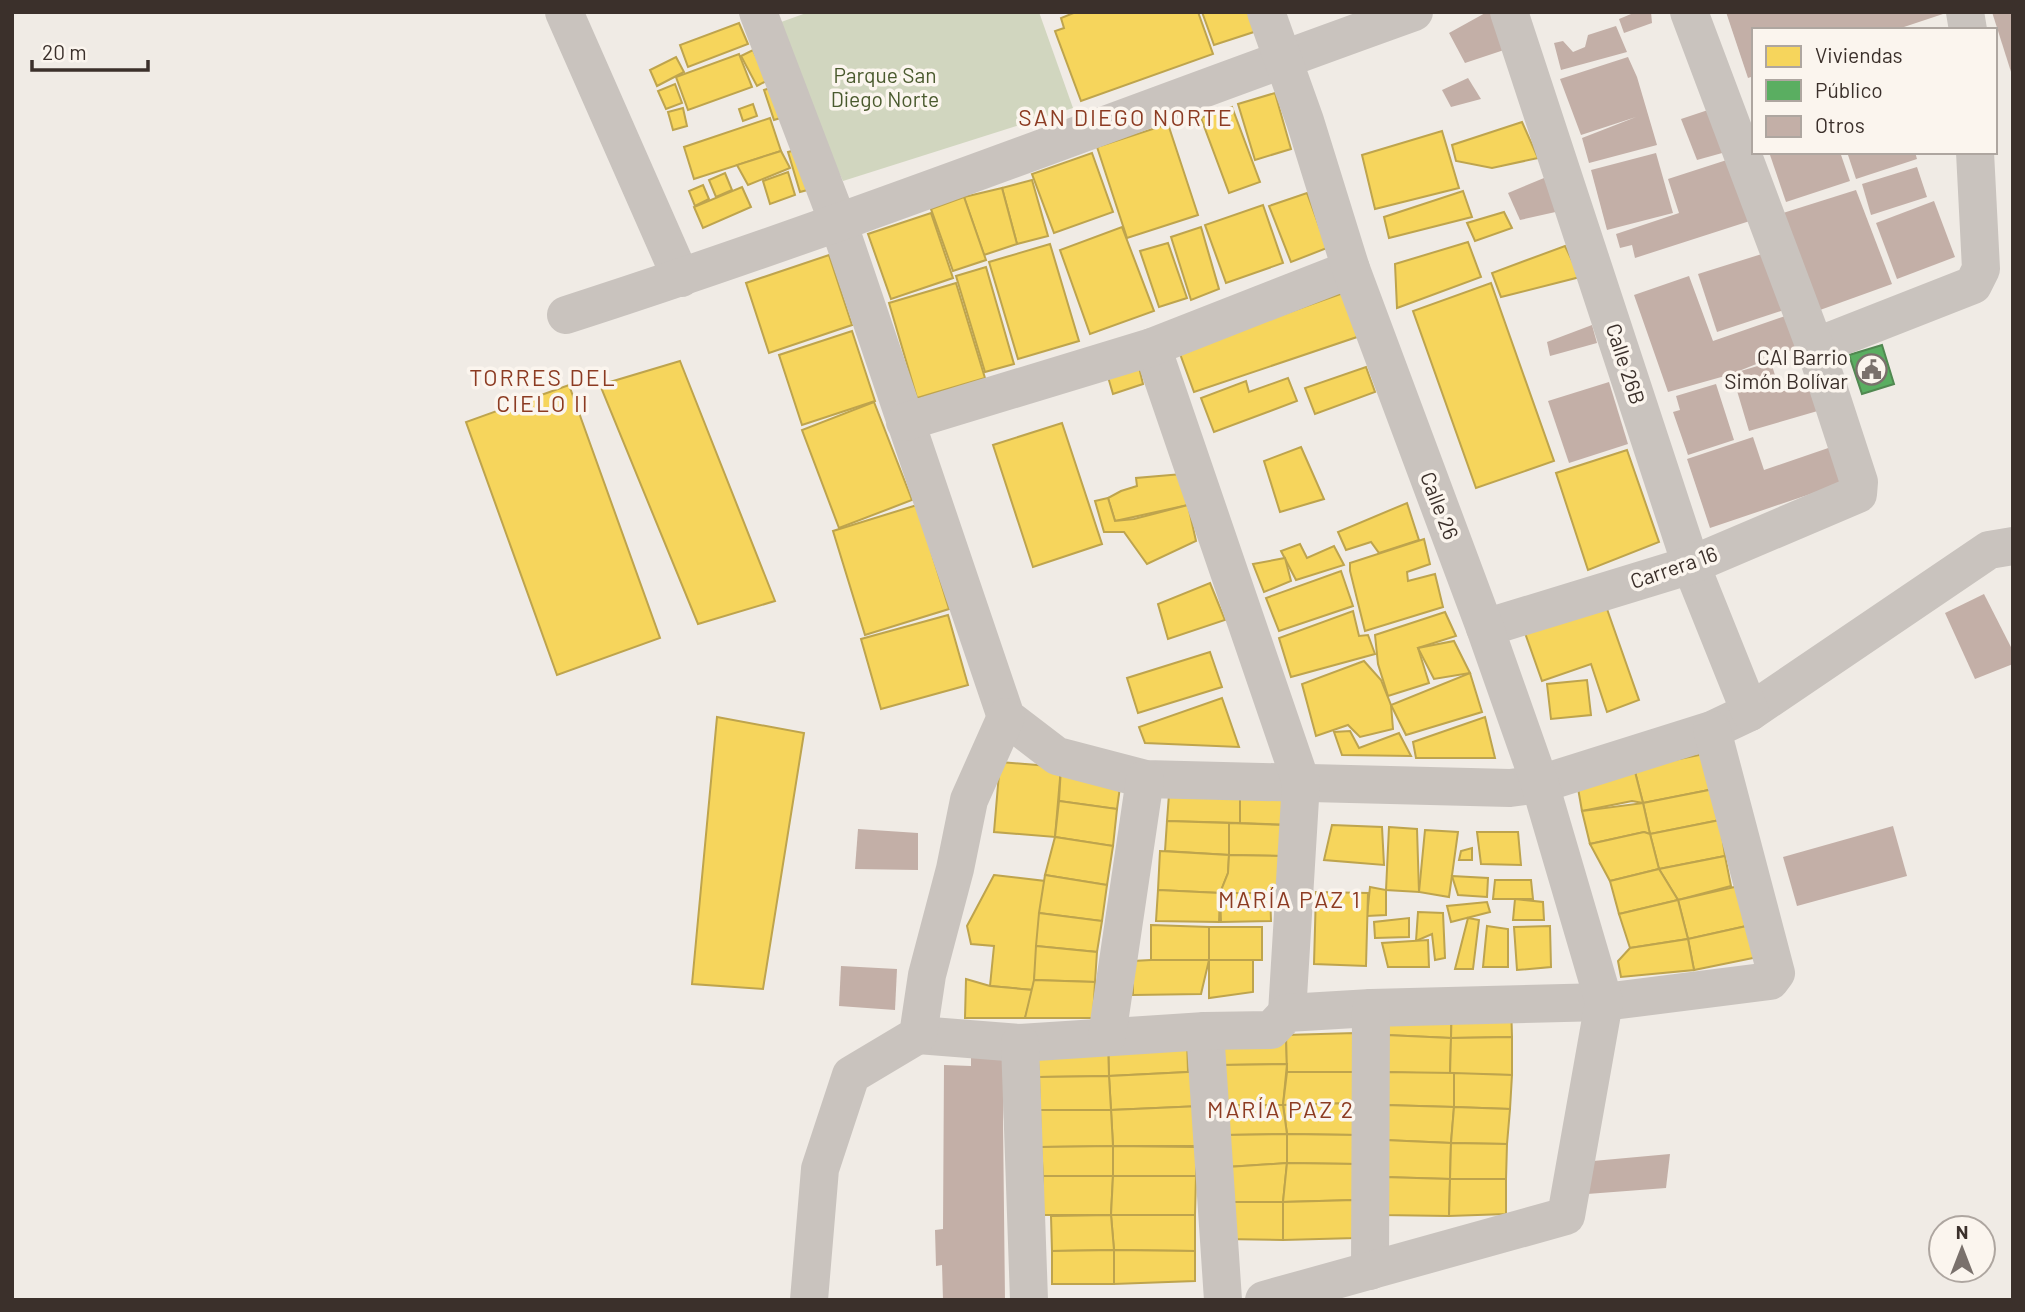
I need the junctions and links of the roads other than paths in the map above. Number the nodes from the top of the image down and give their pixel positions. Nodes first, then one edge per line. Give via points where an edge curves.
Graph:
1 (565, 12) edge
2 (1266, 12) edge
3 (1414, 12) edge
4 (1509, 12) edge
5 (1689, 12) edge
6 (771, 16) edge
7 (1282, 59) junction
8 (1975, 154) edge
9 (838, 222) junction
10 (1351, 269) junction
11 (681, 278) junction
12 (566, 315) dead end
13 (1152, 346) junction
14 (1815, 346) junction
15 (905, 422) junction
16 (2013, 546) edge
17 (1691, 565) junction
18 (1485, 628) junction
19 (1750, 712) junction
20 (1006, 717) junction
21 (1712, 730) junction
22 (1145, 779) junction
23 (1301, 782) junction
24 (1540, 784) junction
25 (1604, 1002) junction
26 (1371, 1008) junction
27 (1287, 1013) junction
28 (1205, 1031) junction
29 (918, 1034) junction
30 (1108, 1036) junction
31 (1020, 1043) junction
32 (1370, 1271) junction
33 (809, 1300) edge
34 (1029, 1300) edge
35 (1223, 1300) edge
36 (1264, 1300) edge

1 - 11 street
2 - 7 street, Calle 26
3 - 7 street
4 - 17 street, Calle 26B
5 - 14 street
6 - 9 street
7 - 9 street
7 - 10 street, Calle 26
8 - 14 street via 1981,269 1973,285
9 - 11 street
9 - 15 street
10 - 13 street
10 - 18 street, Calle 26
11 - 12 street
13 - 15 street
13 - 23 street
14 - 17 street, Carrera 16 via 1859,482 1858,494
15 - 20 street
16 - 19 street via 1989,550
17 - 18 street, Carrera 16
17 - 19 street, Calle 26B
18 - 24 street, Calle 26
19 - 21 street
20 - 22 street via 1057,756
20 - 29 street via 969,800 927,975
21 - 24 street
21 - 25 street via 1776,973 1770,981
22 - 23 street
22 - 30 street
23 - 24 street via 1510,788
23 - 27 street
24 - 25 street, Calle 26
25 - 26 street
25 - 32 street via 1566,1216
26 - 27 street
26 - 32 street
27 - 28 street via 1271,1030
28 - 30 street
28 - 35 street
29 - 31 street
29 - 33 street via 851,1075 820,1168
30 - 31 street
31 - 34 street
32 - 36 street

